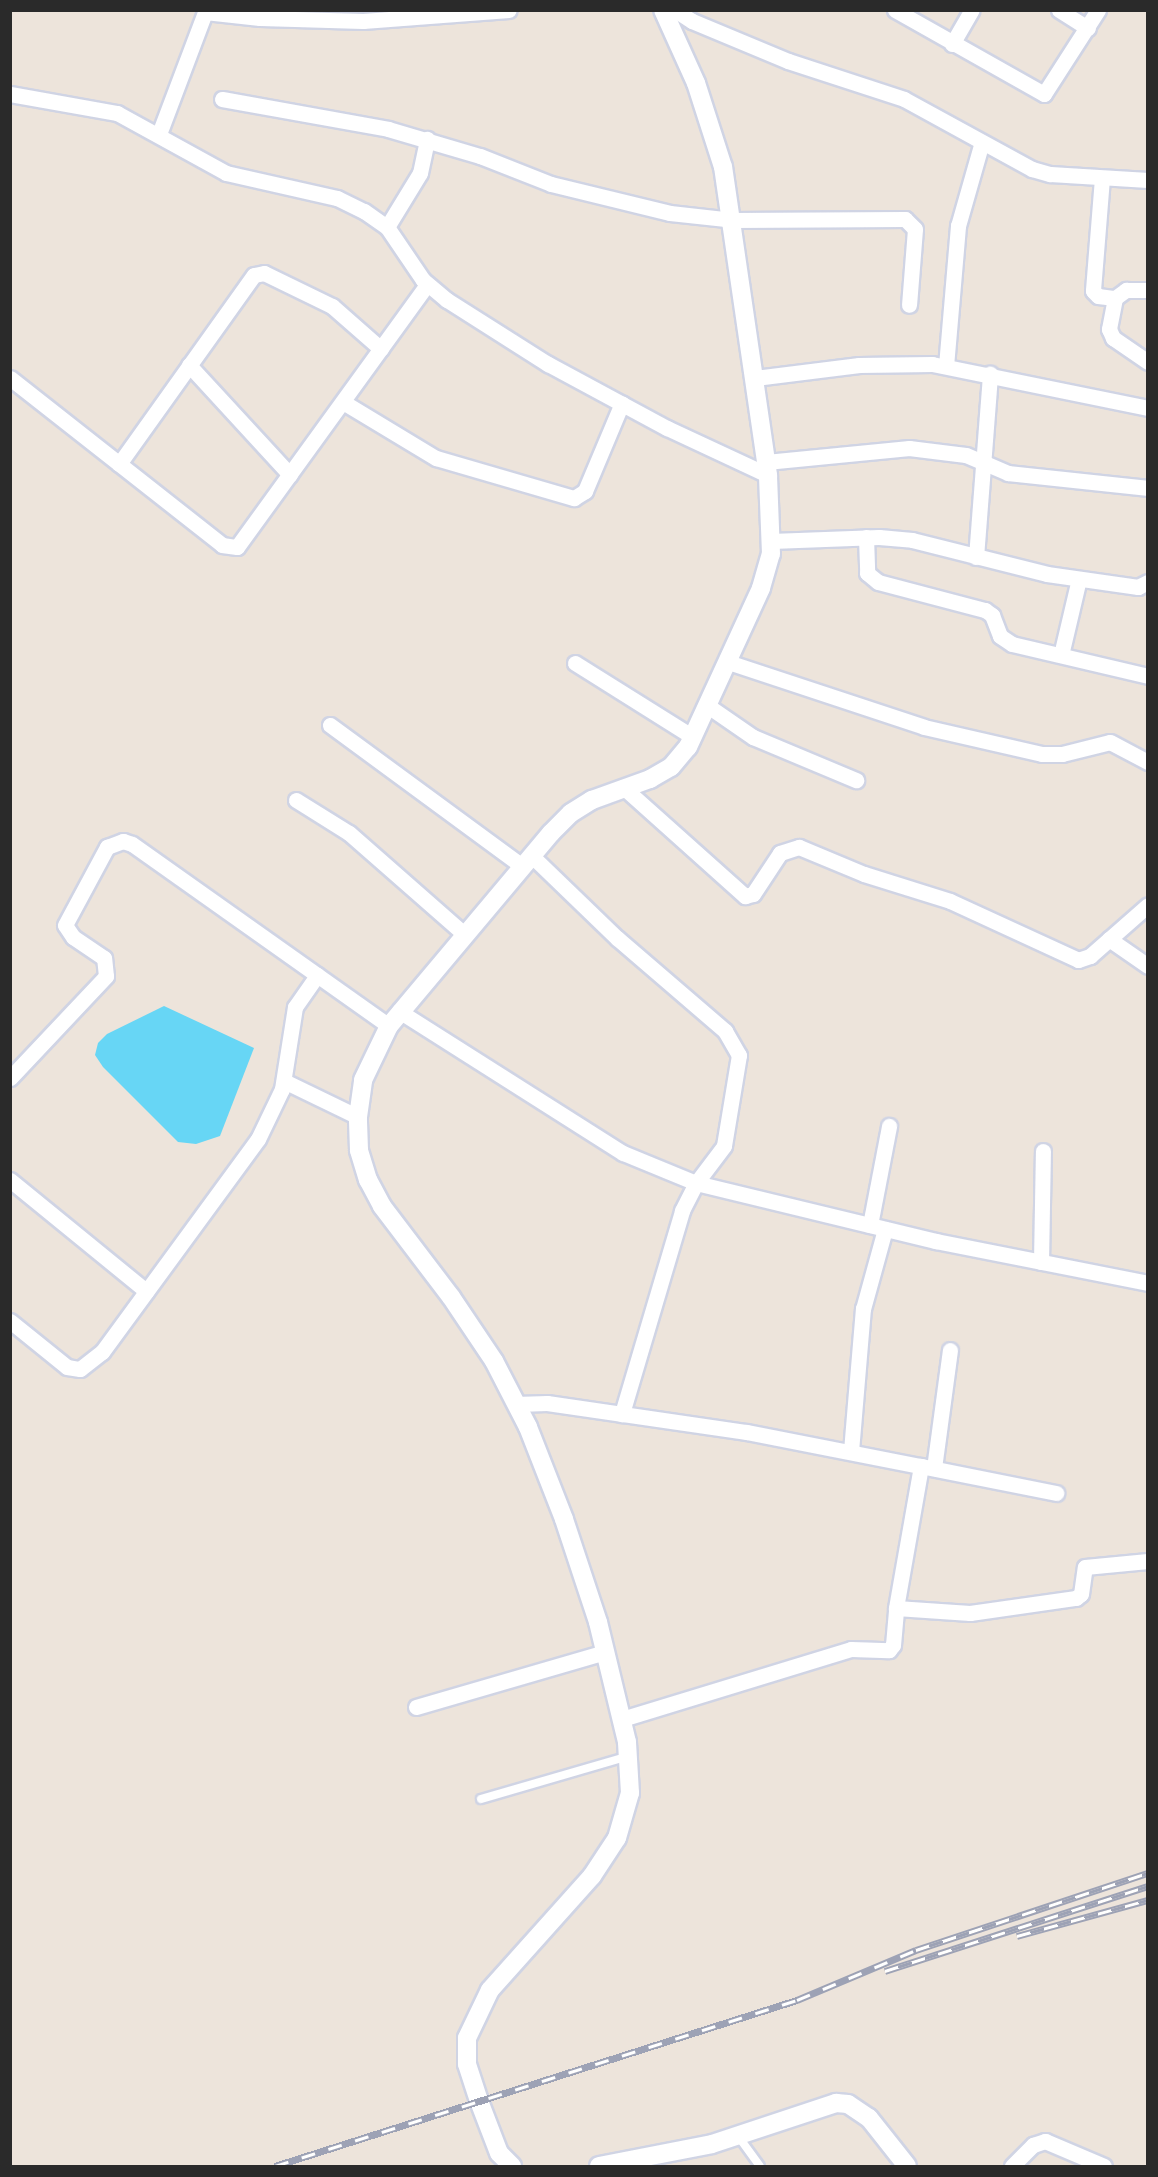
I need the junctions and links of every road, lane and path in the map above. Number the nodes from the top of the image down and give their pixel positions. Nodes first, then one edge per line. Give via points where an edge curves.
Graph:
1 (509, 10) edge
2 (663, 10) edge
3 (675, 10) edge
4 (895, 10) edge
5 (972, 10) edge
6 (1059, 10) edge
7 (1098, 10) edge
8 (488, 11) edge
9 (271, 15) edge
10 (1088, 28) junction
11 (952, 44) junction
12 (10, 94) edge
13 (222, 99) dead end
14 (159, 134) junction
15 (427, 139) junction
16 (982, 142) junction
17 (1102, 178) junction
18 (1148, 180) edge
19 (733, 220) junction
20 (387, 226) junction
21 (427, 285) junction
22 (1148, 290) edge
23 (1115, 297) junction
24 (909, 305) dead end
25 (381, 349) junction
26 (1148, 362) edge
27 (189, 365) junction
28 (946, 366) junction
29 (990, 374) junction
30 (755, 378) junction
31 (11, 380) edge
32 (343, 402) junction
33 (622, 403) junction
34 (1148, 408) edge
35 (983, 462) junction
36 (119, 464) junction
37 (767, 468) junction
38 (291, 475) junction
39 (1148, 488) edge
40 (866, 537) junction
41 (771, 541) junction
42 (976, 557) junction
43 (1079, 579) junction
44 (1148, 582) edge
45 (1061, 656) junction
46 (728, 662) junction
47 (575, 663) dead end
48 (1148, 676) edge
49 (708, 706) junction
50 (330, 725) dead end
51 (693, 737) junction
52 (1148, 762) edge
53 (856, 780) dead end
54 (623, 788) junction
55 (296, 800) dead end
56 (527, 861) junction
57 (1148, 905) edge
58 (464, 934) junction
59 (1110, 939) junction
60 (1148, 966) edge
61 (317, 975) junction
62 (394, 1018) junction
63 (10, 1078) edge
64 (284, 1081) junction
65 (357, 1117) junction
66 (889, 1126) dead end
67 (1043, 1151) dead end
68 (10, 1180) edge
69 (696, 1183) junction
70 (878, 1227) junction
71 (1041, 1262) junction
72 (1148, 1283) edge
73 (146, 1291) junction
74 (10, 1322) edge
75 (950, 1350) dead end
76 (516, 1404) junction
77 (622, 1414) junction
78 (851, 1451) junction
79 (927, 1467) junction
80 (1056, 1493) dead end
81 (1148, 1561) edge
82 (896, 1608) junction
83 (605, 1652) junction
84 (416, 1707) dead end
85 (622, 1719) junction
86 (628, 1756) junction
87 (481, 1799) dead end
88 (737, 2135) junction
89 (656, 2162) edge
90 (512, 2166) edge
91 (599, 2166) edge
92 (760, 2166) edge
93 (908, 2166) edge
94 (1012, 2166) edge
95 (1104, 2166) edge

1 - 8 street
2 - 19 street via 706,110
3 - 16 street via 692,21 788,61 904,99
4 - 11 street
5 - 11 street
6 - 10 street
7 - 10 street
8 - 9 street via 363,21
9 - 14 street via 202,13
10 - 11 street via 1044,94
12 - 14 street via 117,113
13 - 15 street
14 - 20 street via 226,173 337,198
15 - 19 street via 610,201
15 - 20 street via 420,173
16 - 17 street via 1032,169
16 - 28 street via 958,226
17 - 18 street
17 - 23 street via 1093,291 1098,296
19 - 24 street via 900,219 912,223
19 - 30 street
20 - 21 street
21 - 25 street
21 - 33 street via 548,363
22 - 23 street via 1125,290
23 - 26 street via 1110,329 1113,338
25 - 27 street via 343,313 259,273 249,279
25 - 32 street
27 - 36 street
27 - 38 street
28 - 29 street
28 - 30 street via 859,365
29 - 34 street
29 - 35 street
30 - 37 street
31 - 36 street
32 - 33 street via 436,458 574,498 585,491
32 - 38 street
33 - 37 street
35 - 37 street via 966,455 909,448
35 - 39 street via 1008,473
35 - 42 street
36 - 38 street via 230,548 243,542
37 - 41 street
40 - 41 street
40 - 42 street via 912,540
40 - 45 street via 866,567 871,578 986,609 1006,641
41 - 46 street via 761,588
42 - 43 street
43 - 44 street via 1138,587
43 - 45 street
45 - 48 street
46 - 49 street
46 - 52 street via 924,727 1042,754 1062,754 1110,742
47 - 51 street
49 - 51 street
49 - 53 street via 753,737
50 - 56 street
51 - 54 street via 671,766
54 - 56 street via 571,813
54 - 59 street via 745,897 753,894 780,853 799,847 864,874 950,901 1071,958 1084,960
55 - 58 street via 349,833
56 - 58 street
56 - 69 street via 736,1045 739,1066 727,1138 717,1160
57 - 59 street
58 - 62 street
59 - 60 street
61 - 62 street
61 - 63 street via 132,844 112,843 65,925 73,937 104,958 106,976
61 - 64 street via 289,1023
62 - 65 street via 363,1080
62 - 69 street via 623,1152
64 - 65 street
64 - 73 street via 258,1139
65 - 76 street via 362,1160 382,1206 451,1297 494,1361
66 - 70 street
67 - 71 street
68 - 73 street
69 - 70 street
69 - 77 street via 682,1211
70 - 71 street
70 - 78 street via 863,1309
71 - 72 street
73 - 74 street via 102,1352 80,1369 67,1367
75 - 79 street
76 - 77 street via 547,1403
76 - 83 street via 564,1519
77 - 78 street
78 - 79 street
79 - 80 street
79 - 82 street
81 - 82 street via 1085,1567 1081,1594 1076,1598 970,1613
82 - 85 street via 893,1645 889,1650 851,1649
83 - 84 street
83 - 85 street
85 - 86 street
86 - 87 lane
86 - 90 street via 630,1793 617,1838 592,1876 490,1990 467,2038 467,2064 479,2101 499,2153
88 - 89 street
88 - 92 lane
88 - 93 street via 824,2105 848,2104 869,2118
89 - 91 street
94 - 95 street via 1033,2145 1046,2141

